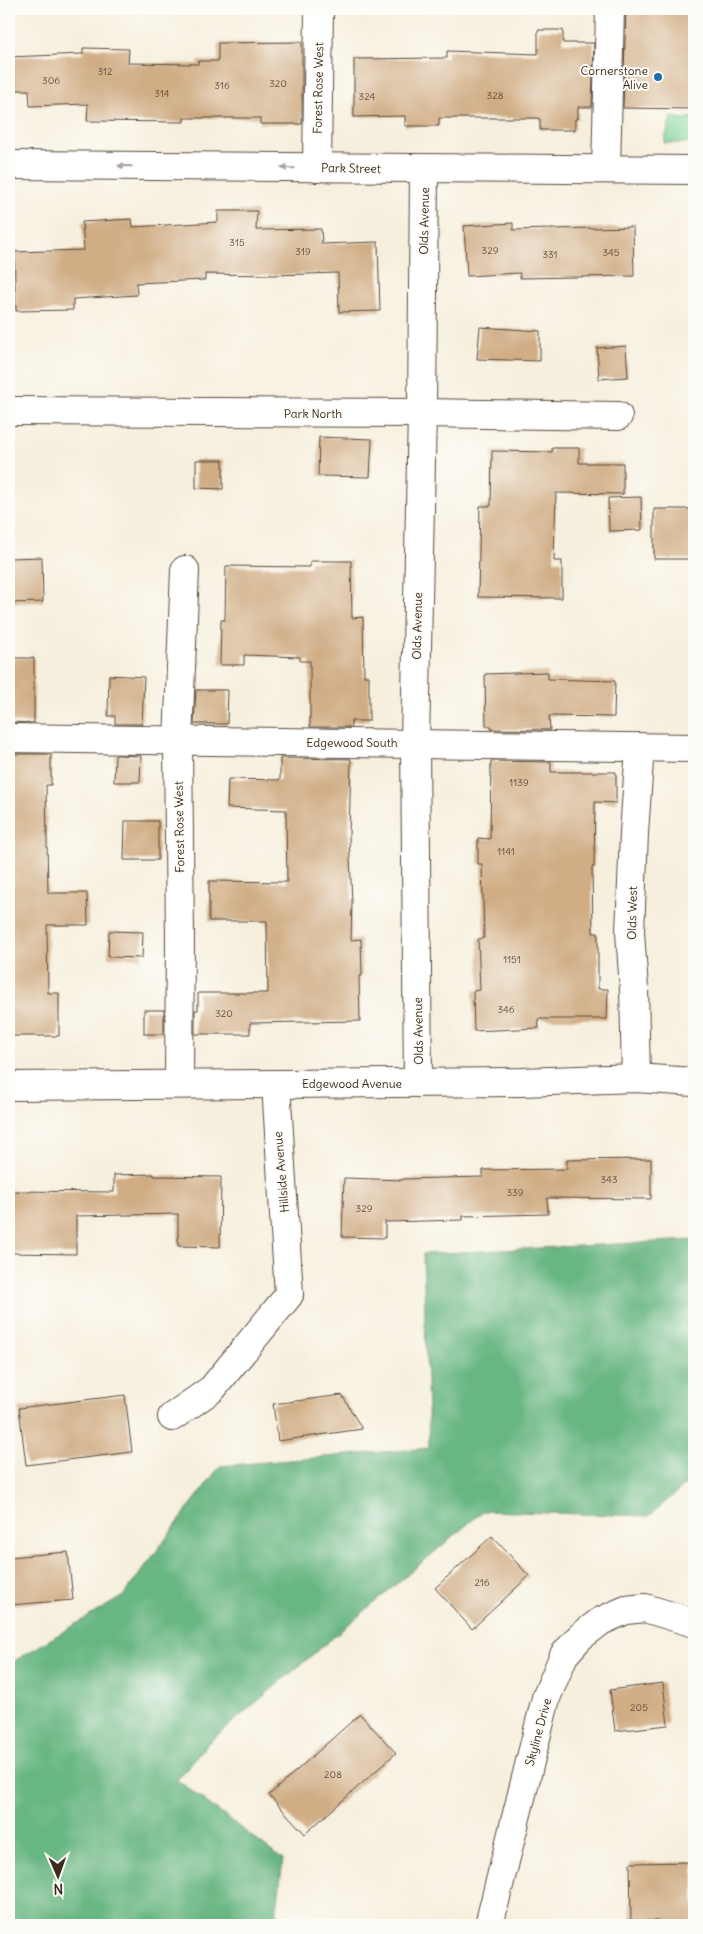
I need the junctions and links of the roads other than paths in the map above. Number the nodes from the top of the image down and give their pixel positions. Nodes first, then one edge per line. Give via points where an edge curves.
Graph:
1 (320, 9) edge
2 (610, 9) edge
3 (9, 165) edge
4 (317, 168) junction
5 (424, 169) junction
6 (606, 169) junction
7 (694, 170) edge
8 (9, 411) edge
9 (422, 413) junction
10 (618, 416) dead end
11 (184, 570) dead end
12 (9, 738) edge
13 (178, 741) junction
14 (415, 743) junction
15 (640, 747) junction
16 (694, 748) edge
17 (636, 1078) junction
18 (694, 1082) edge
19 (418, 1083) junction
20 (179, 1084) junction
21 (276, 1084) junction
22 (9, 1086) edge
23 (172, 1417) dead end
24 (694, 1624) edge
25 (489, 1925) edge

1 - 4 street, Forest Rose West
2 - 6 street
4 -> 3 street, Park Street
4 - 5 street, Park Street
5 - 6 street, Park Street
5 - 9 street, Olds Avenue
6 - 7 street, Park Street
8 - 9 street, Park North
9 - 10 street, Park North
9 - 14 street, Olds Avenue
11 - 13 street, Forest Rose West
12 - 13 street, Edgewood South
13 - 14 street, Edgewood South
13 - 20 street, Forest Rose West
14 - 15 street, Edgewood South
14 - 19 street, Olds Avenue
15 - 16 street, Edgewood South
15 - 17 street, Olds West via 630,932
17 - 18 street, Edgewood Avenue
17 - 19 street, Edgewood Avenue
19 - 21 street, Edgewood Avenue
20 - 21 street, Edgewood Avenue
20 - 22 street, Edgewood Avenue
21 - 23 street, Hillside Avenue via 289,1295 212,1388
24 - 25 street, Skyline Drive via 645,1608 626,1610 601,1621 564,1655 546,1698

